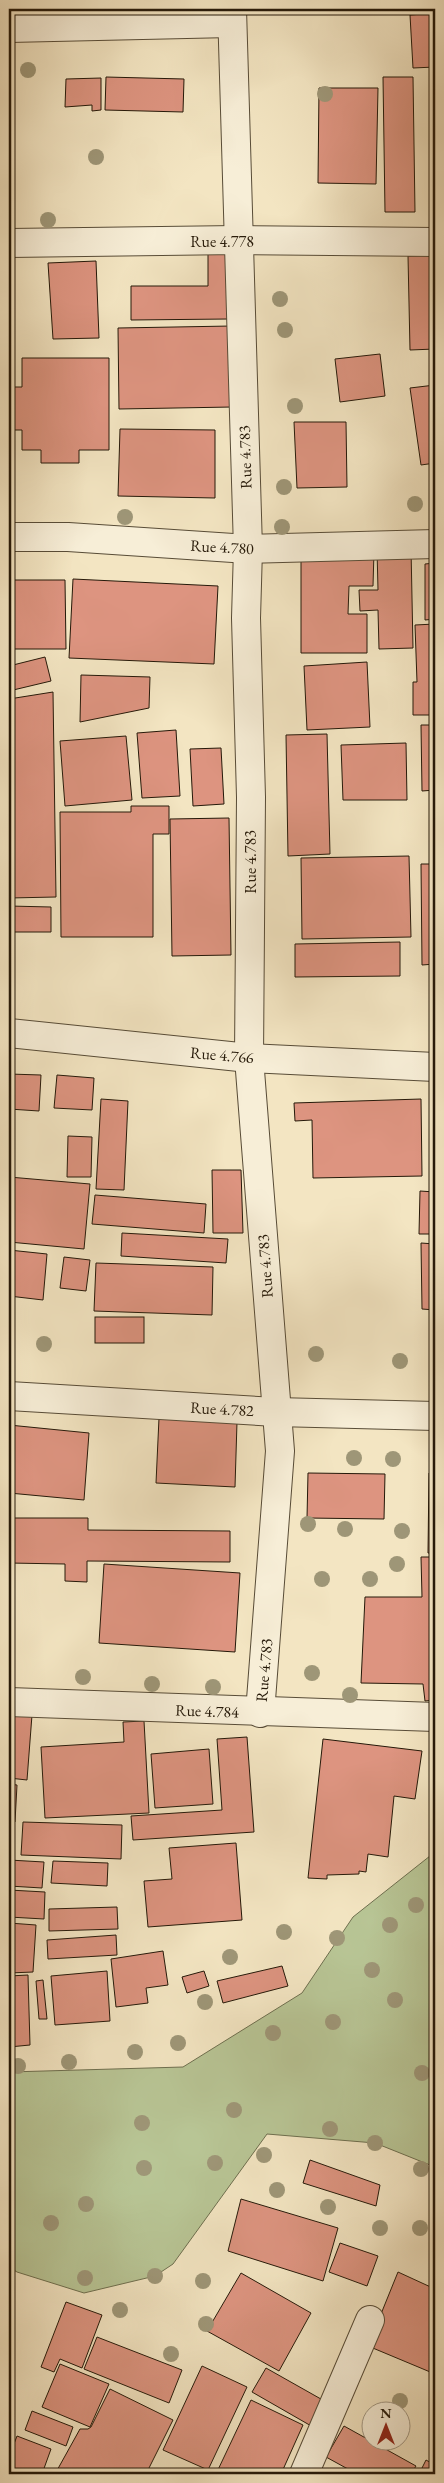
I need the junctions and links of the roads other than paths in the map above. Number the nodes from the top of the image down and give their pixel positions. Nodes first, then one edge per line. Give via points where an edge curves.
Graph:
1 (231, 16) edge
2 (9, 28) edge
3 (238, 240) junction
4 (9, 242) edge
5 (435, 242) edge
6 (9, 537) edge
7 (435, 544) edge
8 (248, 549) junction
9 (9, 1033) edge
10 (249, 1058) junction
11 (435, 1067) edge
12 (9, 1396) edge
13 (276, 1412) junction
14 (435, 1416) edge
15 (9, 1702) edge
16 (260, 1713) junction
17 (435, 1717) edge
18 (370, 2320) dead end
19 (304, 2474) edge

1 - 2 street
1 - 3 street, Rue 4.783
3 - 4 street, Rue 4.778
3 - 5 street, Rue 4.778
3 - 8 street, Rue 4.783
6 - 8 street, Rue 4.780 via 68,537
7 - 8 street, Rue 4.780
8 - 10 street, Rue 4.783
9 - 10 street, Rue 4.766
10 - 11 street, Rue 4.766
10 - 13 street, Rue 4.783
12 - 13 street, Rue 4.782
13 - 14 street, Rue 4.782
13 - 16 street, Rue 4.783 via 280,1451
15 - 16 street, Rue 4.784
16 - 17 street, Rue 4.784
18 - 19 street

